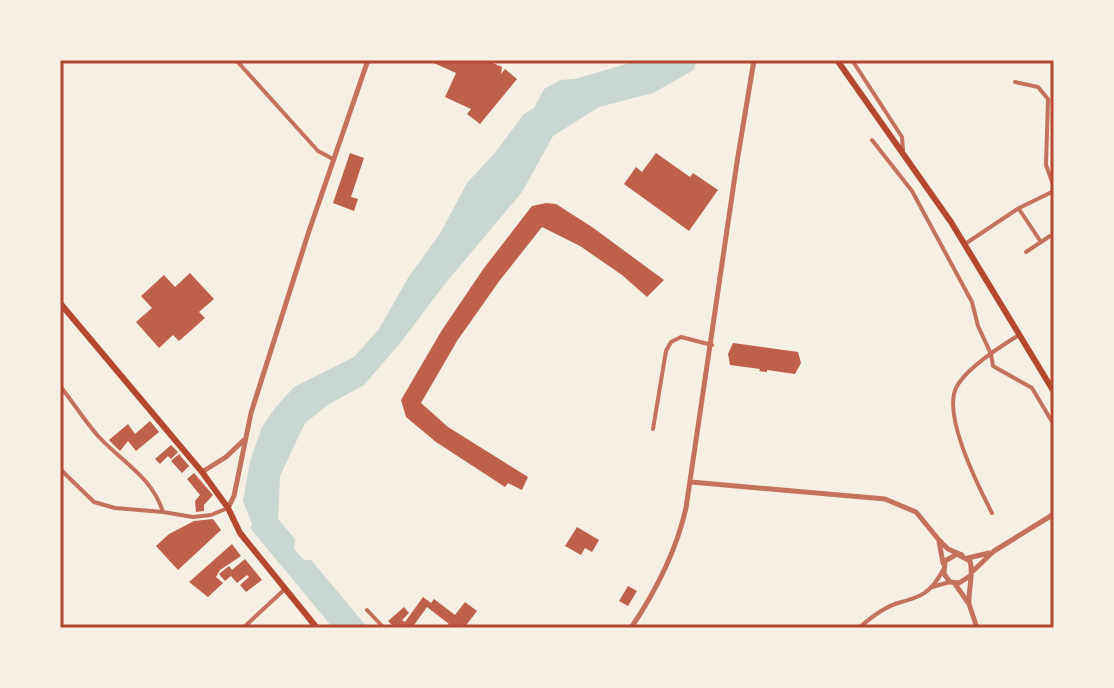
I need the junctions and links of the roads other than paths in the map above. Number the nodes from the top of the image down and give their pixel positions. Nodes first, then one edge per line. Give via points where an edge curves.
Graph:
1 (236, 60) edge
2 (368, 60) edge
3 (754, 60) edge
4 (837, 60) edge
5 (852, 60) edge
6 (1015, 82) dead end
7 (872, 140) dead end
8 (903, 151) junction
9 (333, 159) junction
10 (1054, 189) edge
11 (1019, 208) junction
12 (1050, 236) dead end
13 (1041, 242) junction
14 (965, 244) junction
15 (1026, 252) dead end
16 (60, 303) edge
17 (1019, 335) junction
18 (712, 345) junction
19 (991, 354) junction
20 (60, 386) edge
21 (1054, 392) edge
22 (1054, 425) edge
23 (653, 429) dead end
24 (246, 439) junction
25 (60, 469) edge
26 (202, 472) junction
27 (691, 482) junction
28 (228, 508) junction
29 (163, 512) junction
30 (992, 513) dead end
31 (1054, 514) edge
32 (939, 540) junction
33 (994, 551) junction
34 (965, 557) junction
35 (943, 567) junction
36 (971, 574) junction
37 (952, 582) junction
38 (929, 588) junction
39 (285, 589) junction
40 (969, 604) junction
41 (367, 610) dead end
42 (243, 628) edge
43 (317, 628) edge
44 (384, 628) edge
45 (631, 628) edge
46 (859, 628) edge
47 (977, 628) edge

1 - 9 street via 318,151
2 - 9 street
3 - 18 street
4 - 8 main road
5 - 8 street via 902,137
6 - 10 street via 1038,87 1048,99 1046,165
7 - 19 street via 912,191 972,302
8 - 14 main road
9 - 24 street
10 - 11 street
11 - 13 street
11 - 14 street
12 - 13 street
13 - 15 street
14 - 17 main road
16 - 26 main road
17 - 19 street
17 - 21 main road
18 - 23 street via 681,337 671,342
18 - 27 street
19 - 22 street via 993,366 1032,388
19 - 30 street via 960,382 953,400 966,460
20 - 29 street via 98,436 147,480
24 - 26 street
24 - 28 street
25 - 29 street via 94,502
26 - 28 main road
27 - 32 street via 885,499 916,512
27 - 45 street via 675,548
28 - 29 street via 193,517
28 - 39 main road via 240,533
31 - 33 street
32 - 34 street
32 - 35 street
33 - 34 street
33 - 36 street
34 - 35 street via 952,555
34 - 36 street
35 - 37 street
35 - 38 street
36 - 37 street via 964,582
36 - 40 street
37 - 38 street
37 - 40 street
38 - 46 street
39 - 42 street
39 - 43 main road
40 - 47 street
41 - 44 street

